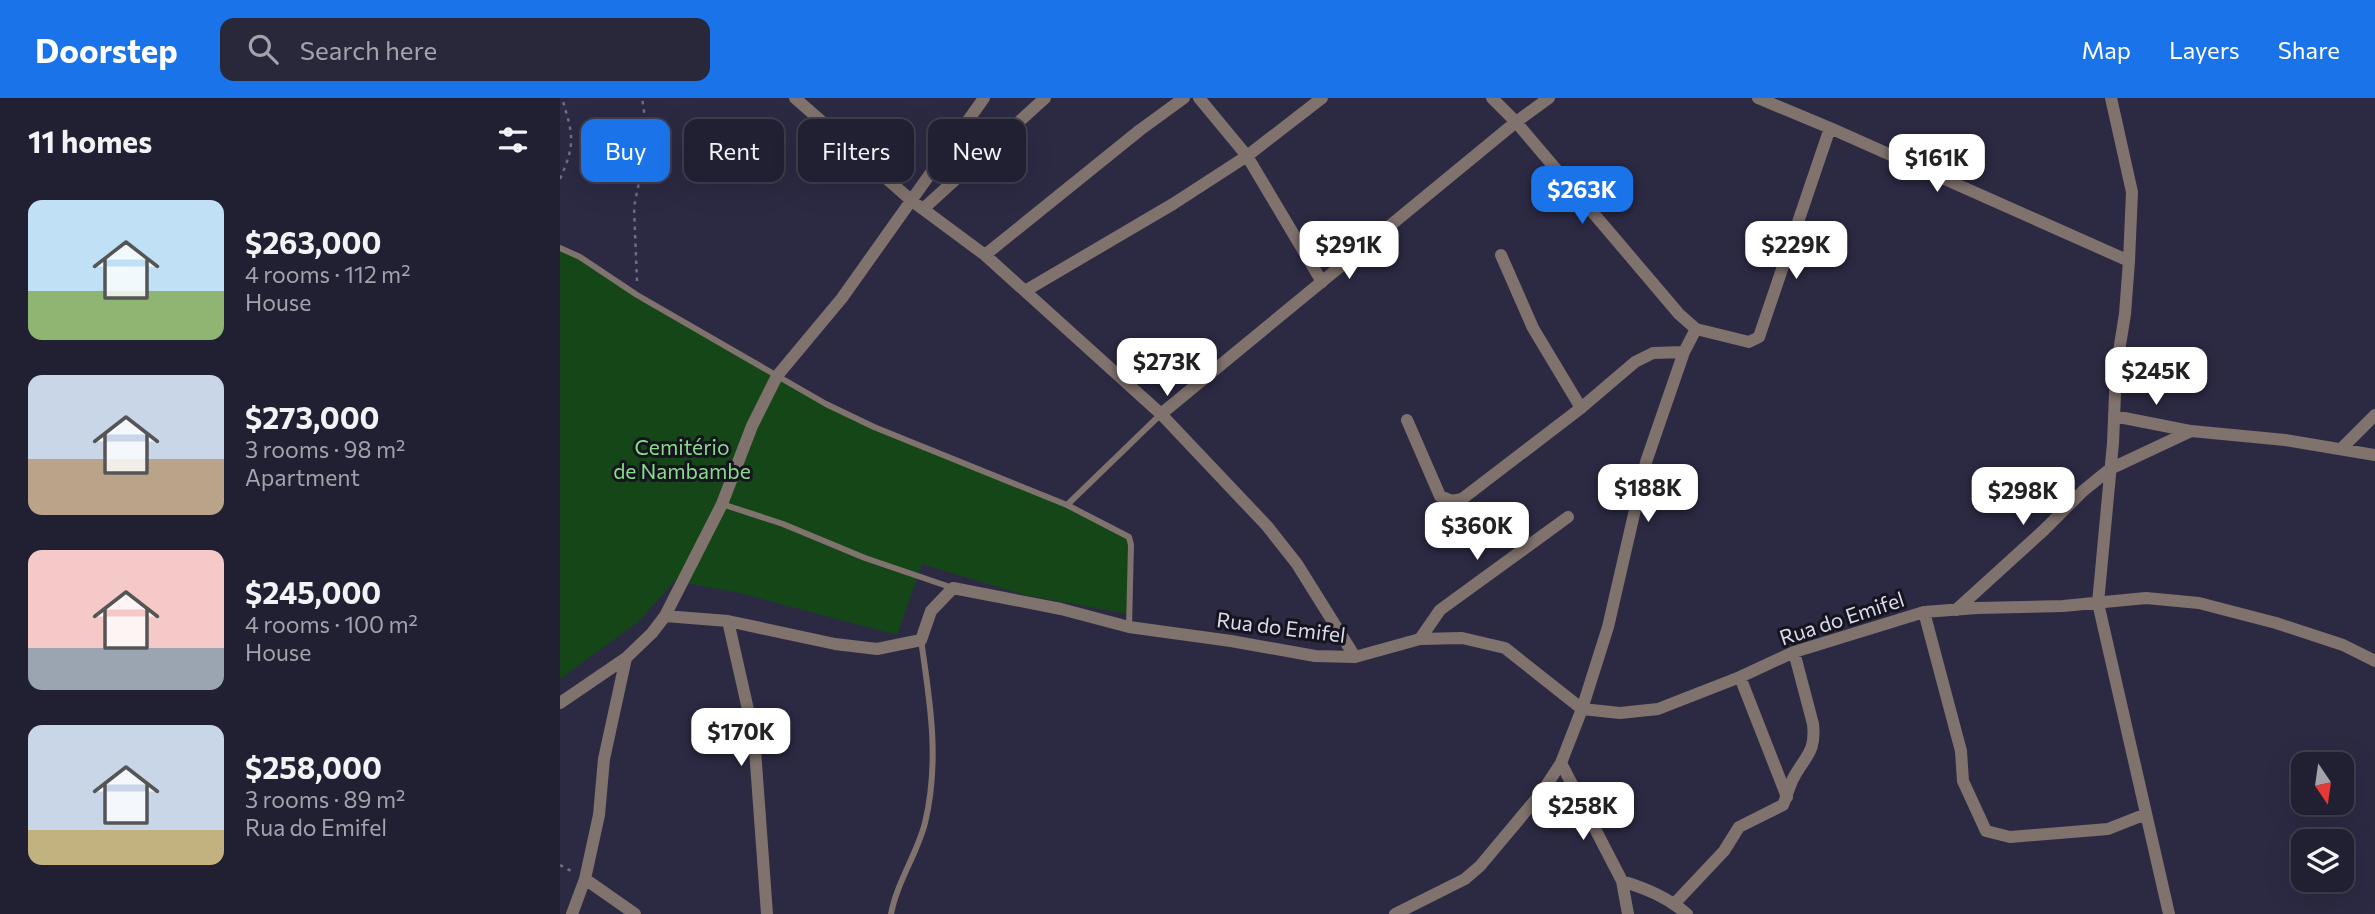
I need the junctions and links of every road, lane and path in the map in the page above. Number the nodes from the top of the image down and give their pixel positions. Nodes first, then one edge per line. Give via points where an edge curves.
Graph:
1 (562, 98) edge
2 (642, 98) edge
3 (795, 98) edge
4 (984, 98) edge
5 (1045, 98) edge
6 (1184, 98) edge
7 (1199, 98) edge
8 (1322, 98) edge
9 (1492, 98) edge
10 (1549, 98) edge
11 (1758, 98) edge
12 (2111, 98) edge
13 (1516, 122) junction
14 (1830, 128) junction
15 (1247, 156) junction
16 (560, 179) edge
17 (912, 201) junction
18 (923, 209) junction
19 (560, 248) edge
20 (985, 255) junction
21 (1501, 255) dead end
22 (2129, 261) junction
23 (1322, 282) junction
24 (1025, 291) junction
25 (637, 295) junction
26 (1696, 329) junction
27 (1684, 352) junction
28 (778, 376) junction
29 (1581, 408) junction
30 (1161, 414) junction
31 (2375, 415) edge
32 (2114, 416) junction
33 (1407, 420) dead end
34 (2191, 431) junction
35 (2341, 449) junction
36 (2375, 455) edge
37 (2110, 469) junction
38 (722, 504) junction
39 (1067, 505) junction
40 (1567, 517) dead end
41 (953, 588) junction
42 (2098, 603) junction
43 (1956, 610) junction
44 (1924, 612) junction
45 (665, 616) junction
46 (728, 621) junction
47 (1129, 627) junction
48 (1420, 639) junction
49 (921, 640) junction
50 (1794, 652) junction
51 (1355, 657) junction
52 (626, 658) junction
53 (2375, 661) edge
54 (1740, 677) junction
55 (560, 703) edge
56 (1583, 709) junction
57 (1561, 763) junction
58 (1787, 797) junction
59 (2146, 814) junction
60 (585, 878) junction
61 (1622, 881) junction
62 (1675, 904) junction
63 (572, 914) edge
64 (635, 914) edge
65 (766, 914) edge
66 (891, 914) edge
67 (1395, 914) edge
68 (1628, 914) edge
69 (1687, 914) edge
70 (2169, 914) edge

1 - 16 path via 573,133
2 - 25 path via 648,138 634,207
3 - 17 street
4 - 17 street
5 - 18 street
6 - 20 street
7 - 15 street
8 - 15 street
9 - 13 street
10 - 13 street
11 - 14 street
12 - 22 street via 2132,192
13 - 23 street
13 - 26 street
14 - 22 street
14 - 26 street via 1759,337 1749,342
15 - 23 street
15 - 24 street
17 - 18 street
17 - 28 street
18 - 20 street
19 - 25 lane
20 - 24 street
21 - 29 street via 1533,328
22 - 32 street
23 - 30 street
24 - 30 street
25 - 28 lane
26 - 27 street
27 - 29 street via 1653,354 1635,362
27 - 56 street via 1646,462 1608,627
28 - 38 street via 752,426
28 - 39 lane via 874,427
29 - 33 street via 1471,494 1452,501 1440,496
30 - 39 lane
30 - 51 street via 1267,526 1297,564
31 - 35 street
32 - 34 street
32 - 37 street
34 - 35 street
34 - 37 street
35 - 36 street
37 - 42 street
37 - 43 street
38 - 41 lane
38 - 45 street
39 - 47 lane via 1129,537
40 - 48 street via 1440,610
41 - 47 street, Rua do Emifel
41 - 49 street via 931,611
42 - 43 street, Rua do Emifel
42 - 53 street, Rua do Emifel via 2146,598 2200,603 2277,623
42 - 59 street
43 - 44 street, Rua do Emifel
44 - 50 street, Rua do Emifel
44 - 59 street via 1961,751 1963,781 1986,831 2010,837 2108,829
45 - 46 street
45 - 52 street
46 - 49 street via 877,649
46 - 65 street via 754,736
47 - 51 street, Rua do Emifel via 1315,656
48 - 51 street, Rua do Emifel
48 - 56 street, Rua do Emifel via 1462,638 1505,648
49 - 66 lane via 934,733 931,793 924,826
50 - 54 street, Rua do Emifel
50 - 58 street via 1814,736 1810,756 1793,778
52 - 55 street
52 - 60 street
54 - 56 street, Rua do Emifel via 1658,709 1620,713
54 - 58 street
56 - 57 street
57 - 61 street
57 - 67 street via 1480,866 1465,879
58 - 62 street via 1783,805 1739,827 1724,851
59 - 70 street
60 - 63 street
60 - 64 street
61 - 62 street
61 - 68 street
62 - 69 street

